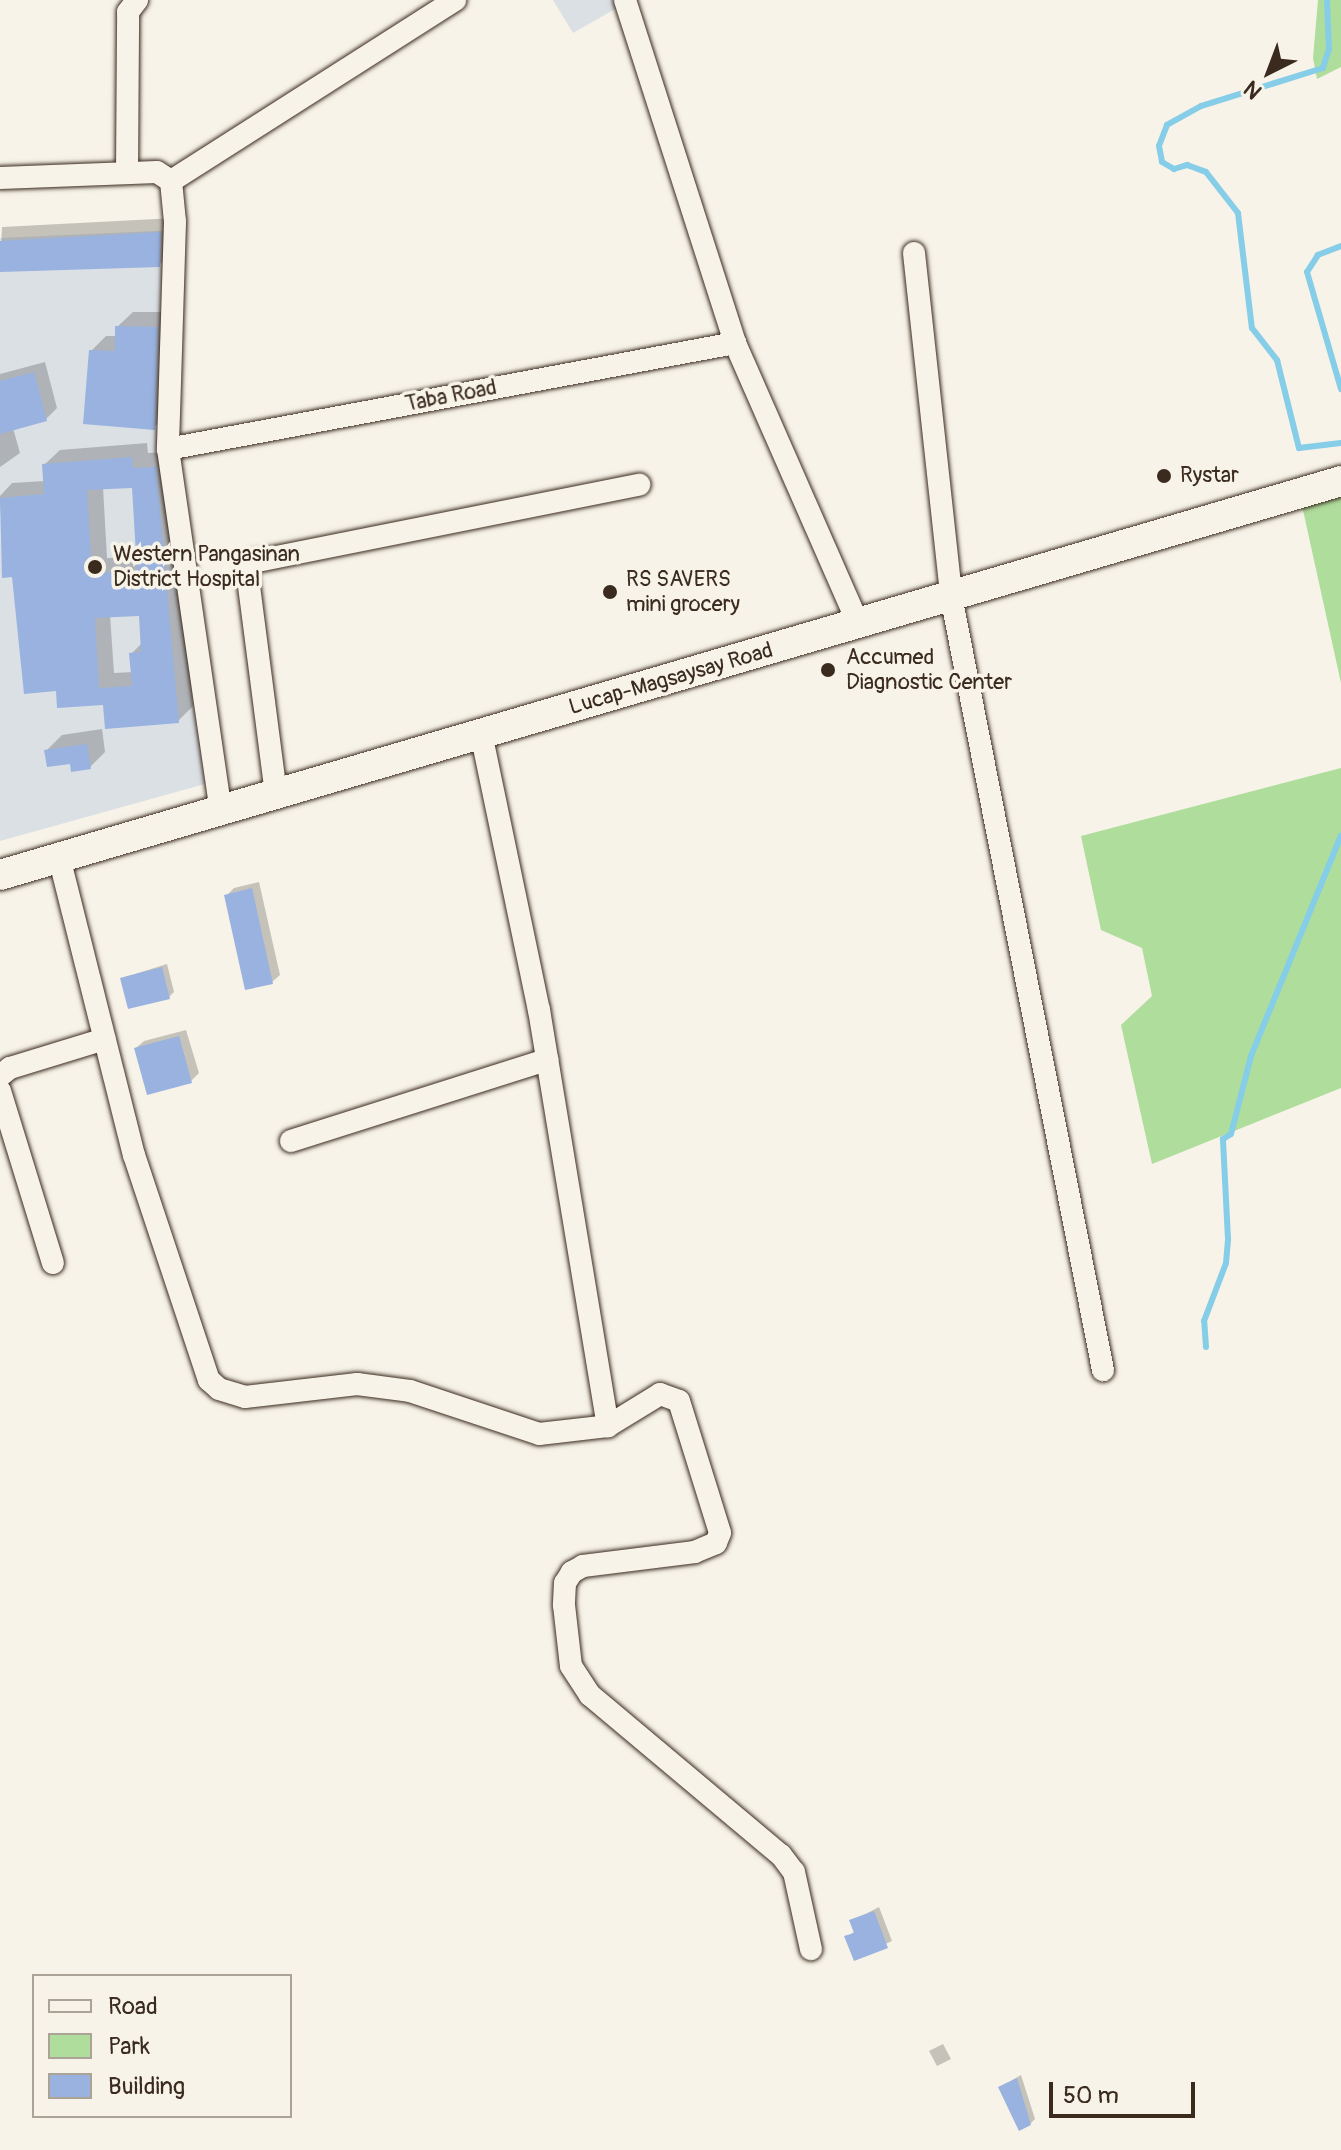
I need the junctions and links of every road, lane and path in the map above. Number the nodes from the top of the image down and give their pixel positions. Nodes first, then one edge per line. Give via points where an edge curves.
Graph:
1 (137, 0) edge
2 (455, 0) edge
3 (625, 0) edge
4 (127, 173) junction
5 (0, 178) edge
6 (171, 181) junction
7 (914, 253) dead end
8 (735, 343) junction
9 (168, 449) junction
10 (1341, 481) edge
11 (639, 485) dead end
12 (951, 596) junction
13 (859, 625) junction
14 (481, 733) junction
15 (276, 794) junction
16 (221, 811) junction
17 (60, 861) junction
18 (0, 875) edge
19 (105, 1039) junction
20 (547, 1060) junction
21 (0, 1076) edge
22 (0, 1091) edge
23 (291, 1141) dead end
24 (53, 1263) dead end
25 (1103, 1370) dead end
26 (608, 1426) junction
27 (811, 1949) dead end

1 - 4 street via 128,12
2 - 6 street
3 - 8 street
4 - 5 street
4 - 6 street via 157,172
6 - 9 street via 175,222
7 - 12 street
8 - 9 street, Taba Road
8 - 13 street
9 - 16 street
10 - 12 street, Lucap-Magsaysay Road
11 - 15 street via 252,562 247,571
12 - 13 street, Lucap-Magsaysay Road
12 - 25 street
13 - 14 street, Lucap-Magsaysay Road
14 - 15 street, Lucap-Magsaysay Road
14 - 20 street
15 - 16 street, Lucap-Magsaysay Road
16 - 17 street, Lucap-Magsaysay Road
17 - 18 street, Lucap-Magsaysay Road
17 - 19 street
19 - 21 street via 10,1068
19 - 26 street via 134,1155 209,1380 219,1389 245,1397 357,1384 410,1391 539,1434
20 - 23 street
20 - 26 street
22 - 24 street
26 - 27 street via 660,1394 679,1401 720,1533 709,1548 695,1552 583,1566 572,1572 565,1583 564,1605 571,1666 590,1695 781,1855 794,1872

